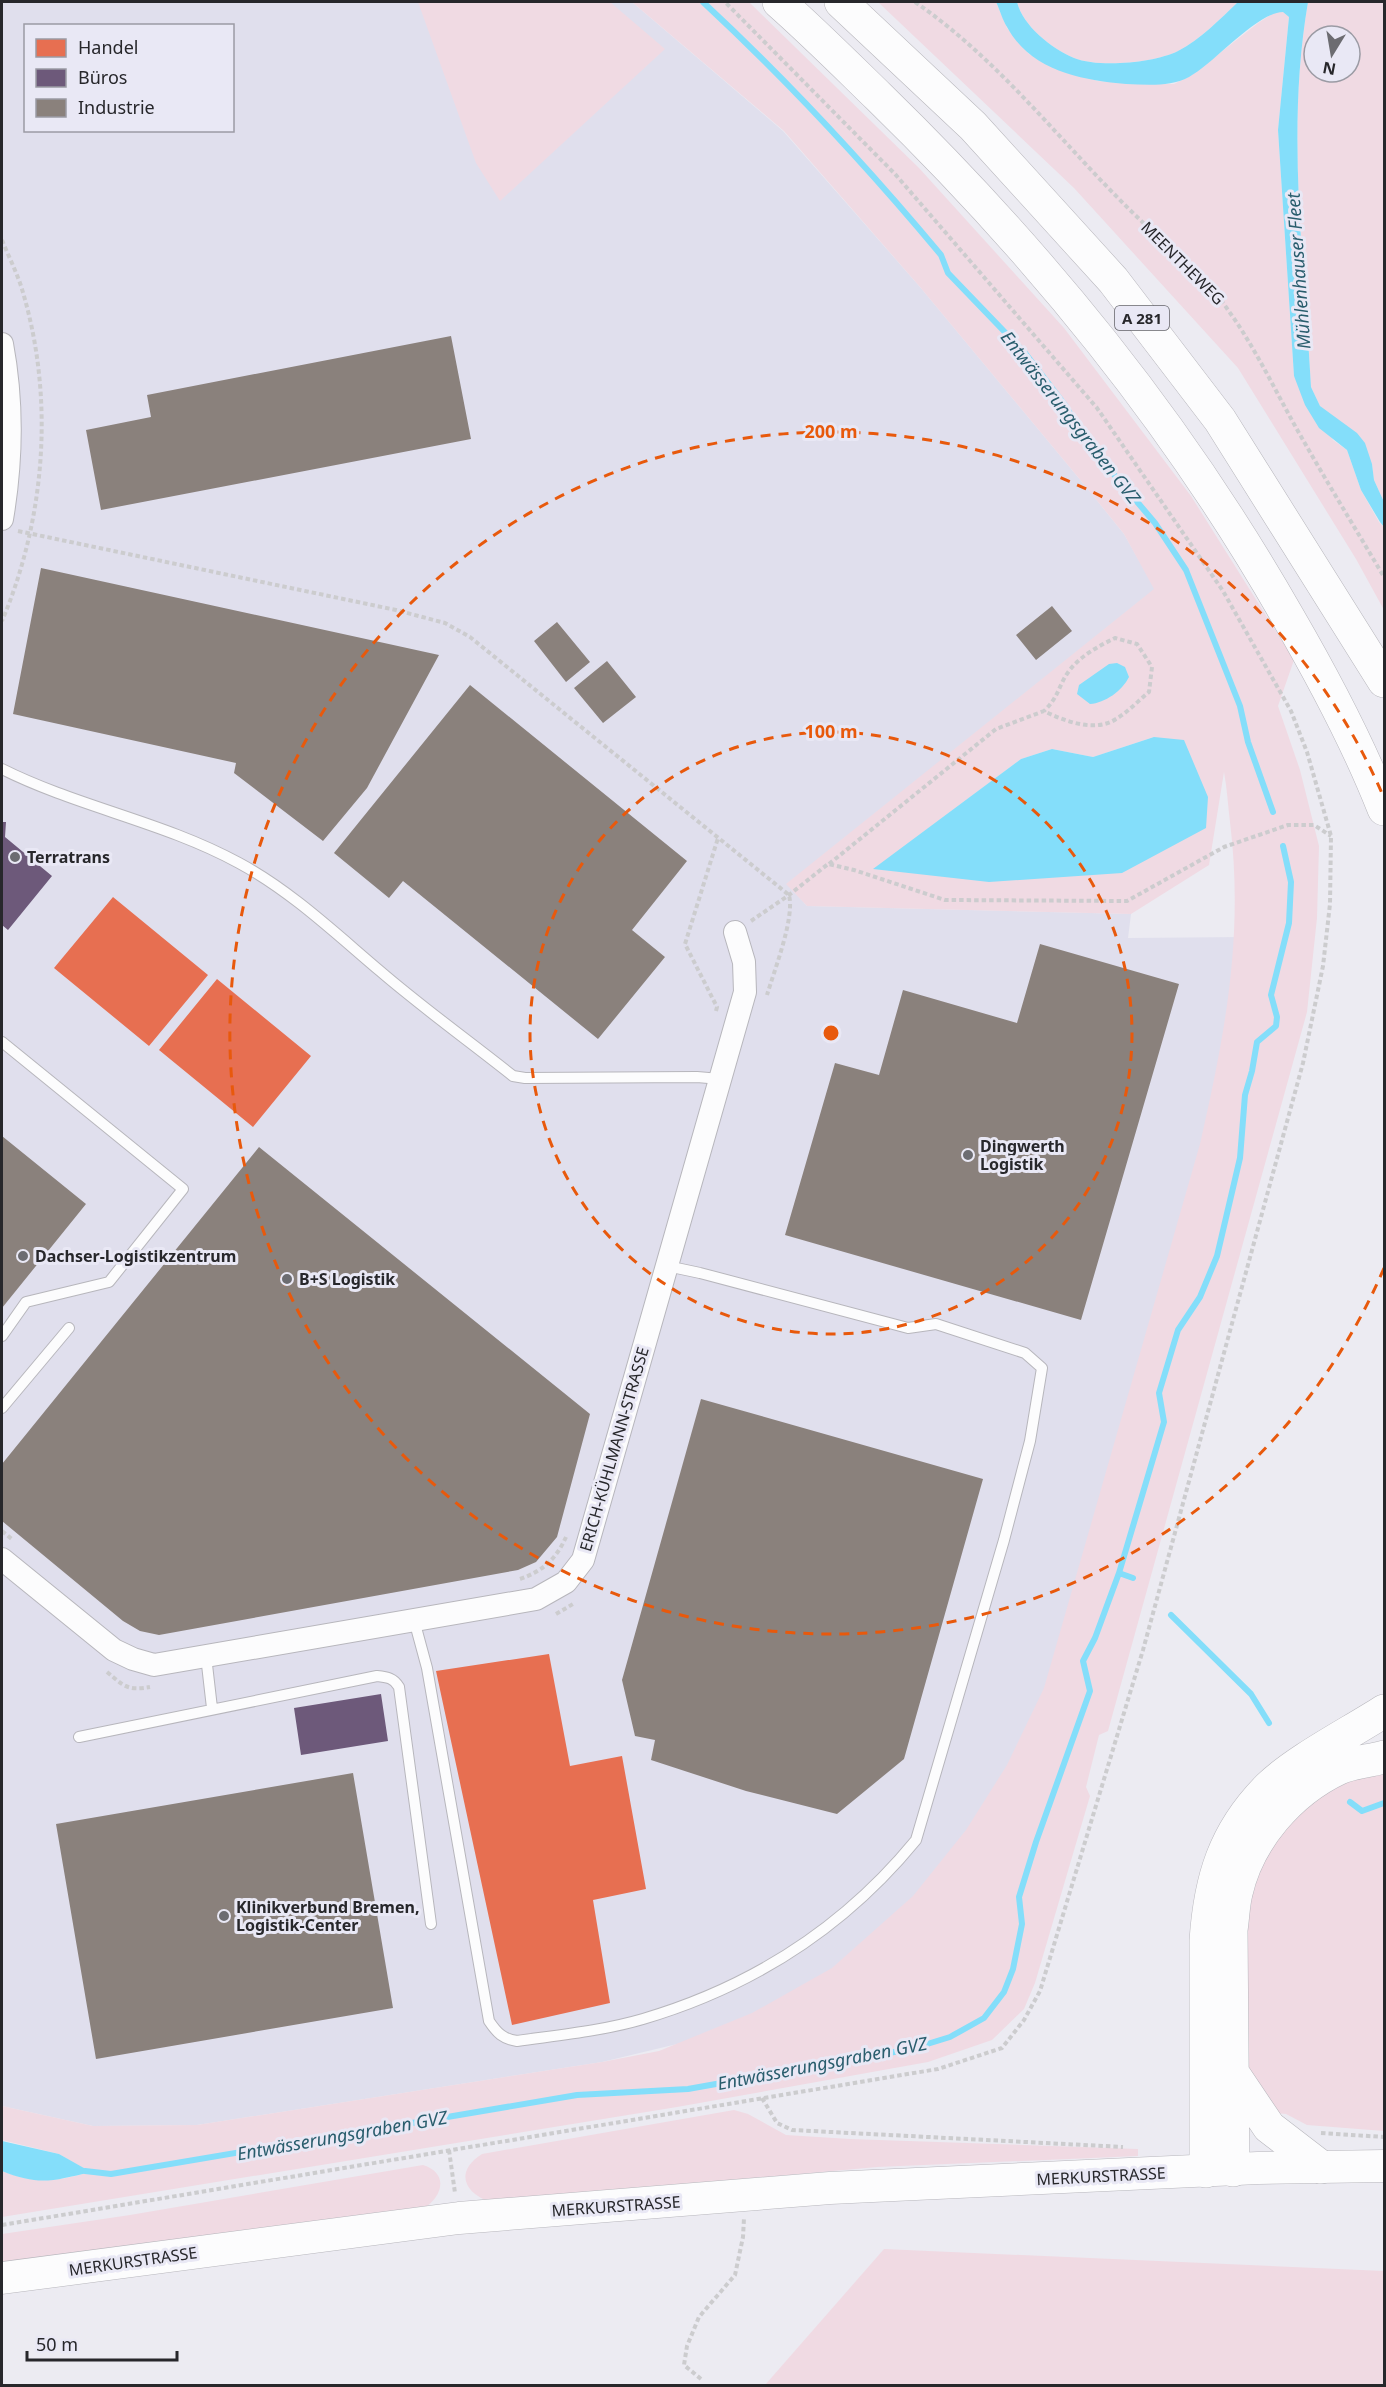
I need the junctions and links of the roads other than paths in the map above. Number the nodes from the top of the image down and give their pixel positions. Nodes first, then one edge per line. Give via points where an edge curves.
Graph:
1 (779, 2) edge
2 (841, 2) edge
3 (2, 344) edge
4 (2, 519) edge
5 (1384, 681) edge
6 (2, 769) edge
7 (1384, 809) edge
8 (735, 932) road end
9 (2, 1042) edge
10 (720, 1079) junction
11 (667, 1266) junction
12 (69, 1328) dead end
13 (2, 1336) edge
14 (2, 1408) edge
15 (2, 1559) edge
16 (414, 1620) junction
17 (206, 1656) junction
18 (212, 1708) junction
19 (1384, 1711) edge
20 (79, 1737) dead end
21 (1384, 1757) edge
22 (431, 1924) dead end
23 (1234, 2075) junction
24 (1384, 2166) edge
25 (1321, 2167) junction
26 (1220, 2170) junction
27 (2, 2278) edge

1 - 7 highway, A 281 via 991,211 1139,387 1258,563 1326,683
2 - 5 highway, A 281 via 973,126 1113,280 1220,420
3 - 4 street via 11,431
6 - 10 lane via 46,789 167,830 238,862 277,886 513,1076
8 - 10 street, ERICH-KÜHLMANN-STRASSE via 744,962 745,992
9 - 13 lane via 183,1189 109,1282 26,1302
10 - 11 street, ERICH-KÜHLMANN-STRASSE
11 - 16 street, ERICH-KÜHLMANN-STRASSE via 583,1560 566,1582 536,1599
11 - 16 lane via 908,1328 936,1324 1025,1353 1042,1368 1030,1441 916,1840 895,1866 838,1918 759,1971 641,2020 506,2040 489,2021 427,1668
12 - 14 lane
15 - 17 street, ERICH-KÜHLMANN-STRASSE via 123,1655 154,1665
16 - 17 street, ERICH-KÜHLMANN-STRASSE
17 - 18 lane
18 - 20 lane
18 - 22 lane via 377,1676 396,1681
19 - 26 highway via 1269,1787 1247,1814 1216,1870 1208,1904 1206,1941
21 - 23 highway via 1342,1767 1311,1784 1285,1805 1251,1851 1236,1892 1231,1930
23 - 25 highway via 1269,2127
23 - 26 highway via 1231,2144
24 - 25 street, MERKURSTRASSE
25 - 26 street, MERKURSTRASSE
26 - 27 street, MERKURSTRASSE via 830,2188 459,2218

